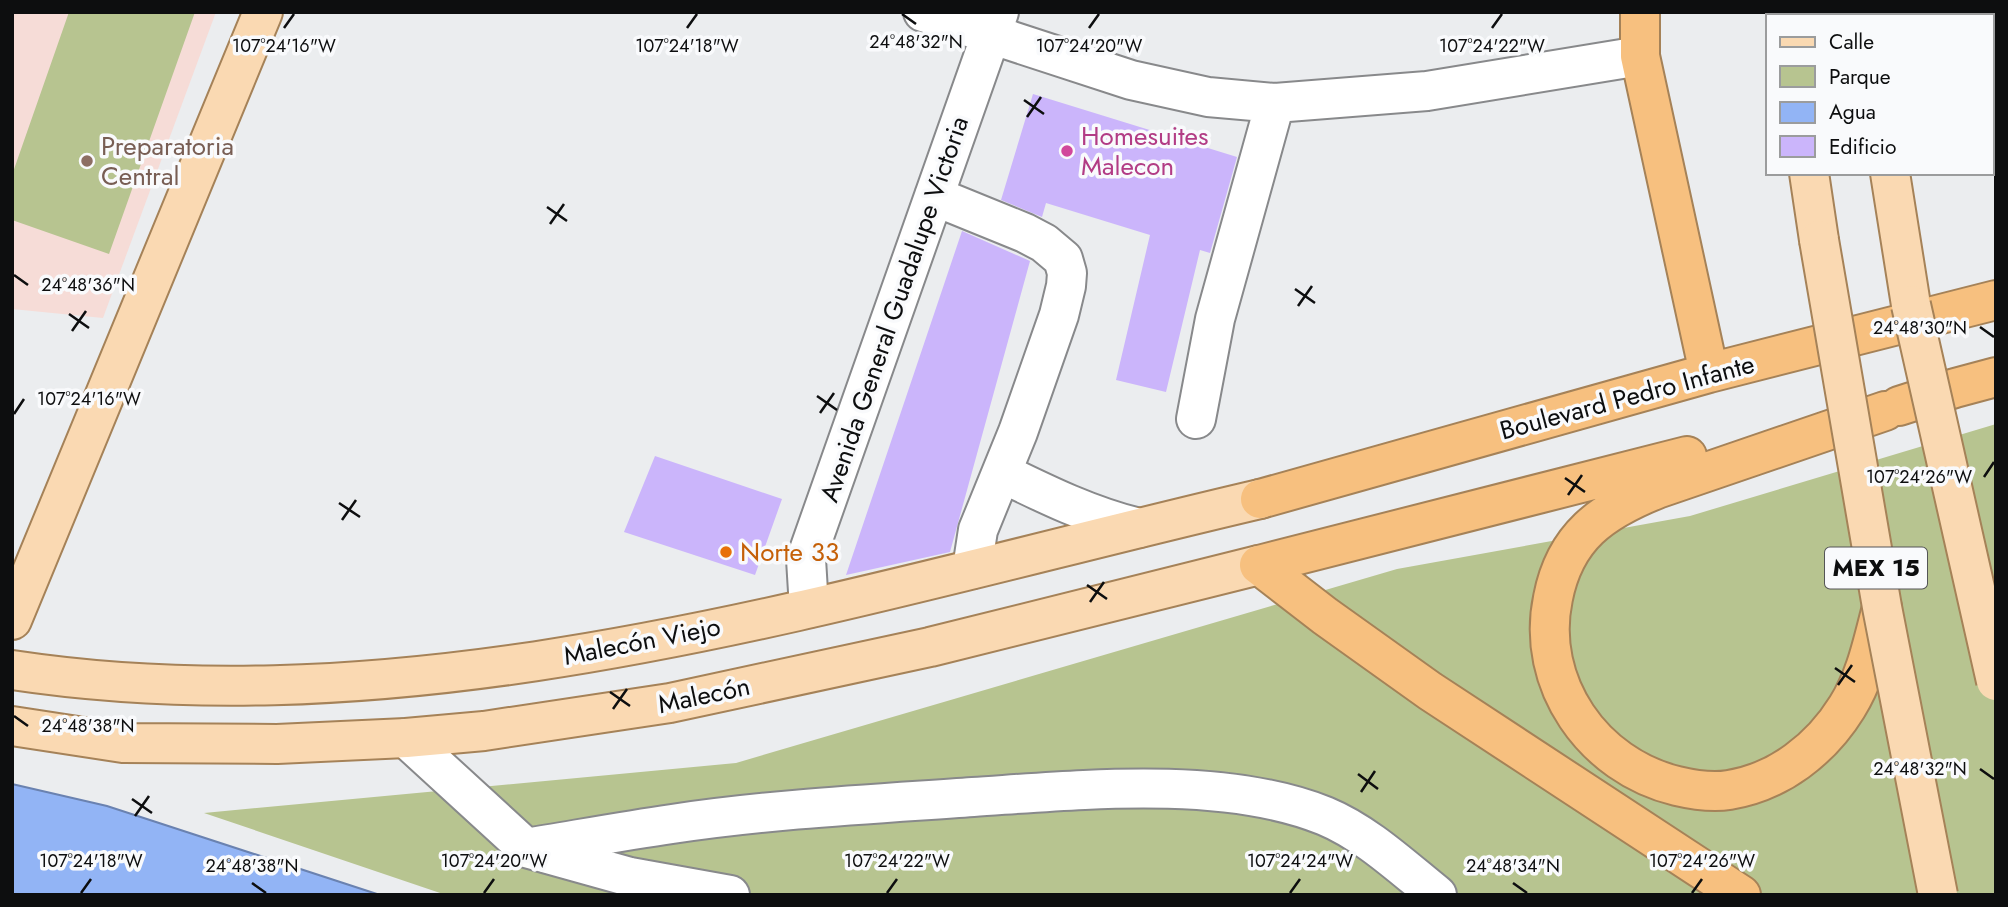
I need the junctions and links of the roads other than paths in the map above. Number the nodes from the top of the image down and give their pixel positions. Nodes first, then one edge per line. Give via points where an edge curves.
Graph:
1 (263, 12) edge
2 (923, 12) edge
3 (1640, 12) edge
4 (995, 23) edge
5 (1640, 56) junction
6 (1275, 103) junction
7 (1809, 175) edge
8 (1890, 175) edge
9 (934, 196) junction
10 (1996, 300) edge
11 (1996, 352) edge
12 (1709, 373) junction
13 (1972, 379) edge
14 (1885, 411) junction
15 (1196, 418) dead end
16 (1002, 473) junction
17 (1260, 499) joint
18 (1139, 528) junction
19 (972, 569) junction
20 (1272, 576) junction
21 (1882, 607) junction
22 (808, 608) junction
23 (12, 620) edge
24 (12, 670) edge
25 (1996, 681) edge
26 (12, 726) edge
27 (406, 738) junction
28 (526, 848) junction
29 (730, 895) edge
30 (1437, 895) edge
31 (1741, 895) edge
32 (1938, 895) edge

1 - 23 main road
2 - 4 street
3 - 5 highway
4 - 6 street via 1131,80 1208,97
4 - 9 street, Avenida General Guadalupe Victoria
5 - 6 street via 1427,91
5 - 12 highway
6 - 15 street via 1215,319
7 - 21 main road, MEX 15, bridge
8 - 25 main road, MEX 15, bridge via 1911,305
9 - 16 street via 1044,243 1063,260 1067,272 1059,315
9 - 22 street, Avenida General Guadalupe Victoria via 806,559
10 - 12 highway, Boulevard Pedro Infante
11 - 13 highway via 1979,361
12 - 17 highway, Boulevard Pedro Infante
13 - 14 highway
14 - 20 highway via 1730,445
14 - 21 highway via 1624,502 1595,522 1572,548 1557,578 1548,619 1549,642 1566,699 1584,729 1604,749 1661,782 1698,791 1729,790 1784,771 1827,734 1863,676
16 - 18 street via 1058,501
16 - 19 street via 978,530
17 - 18 main road, Malecón Viejo
18 - 19 main road, Malecón Viejo
19 - 22 main road, Malecón Viejo
20 - 27 main road, Malecón via 670,703
20 - 31 highway via 1430,691
21 - 32 main road, MEX 15, bridge
22 - 24 main road, Malecón Viejo via 517,664 354,682 129,684
26 - 27 main road, Malecón via 123,743 277,744
27 - 28 street
28 - 29 street via 630,877
28 - 30 street via 674,824 818,808 1092,789 1220,791 1325,816 1354,832

